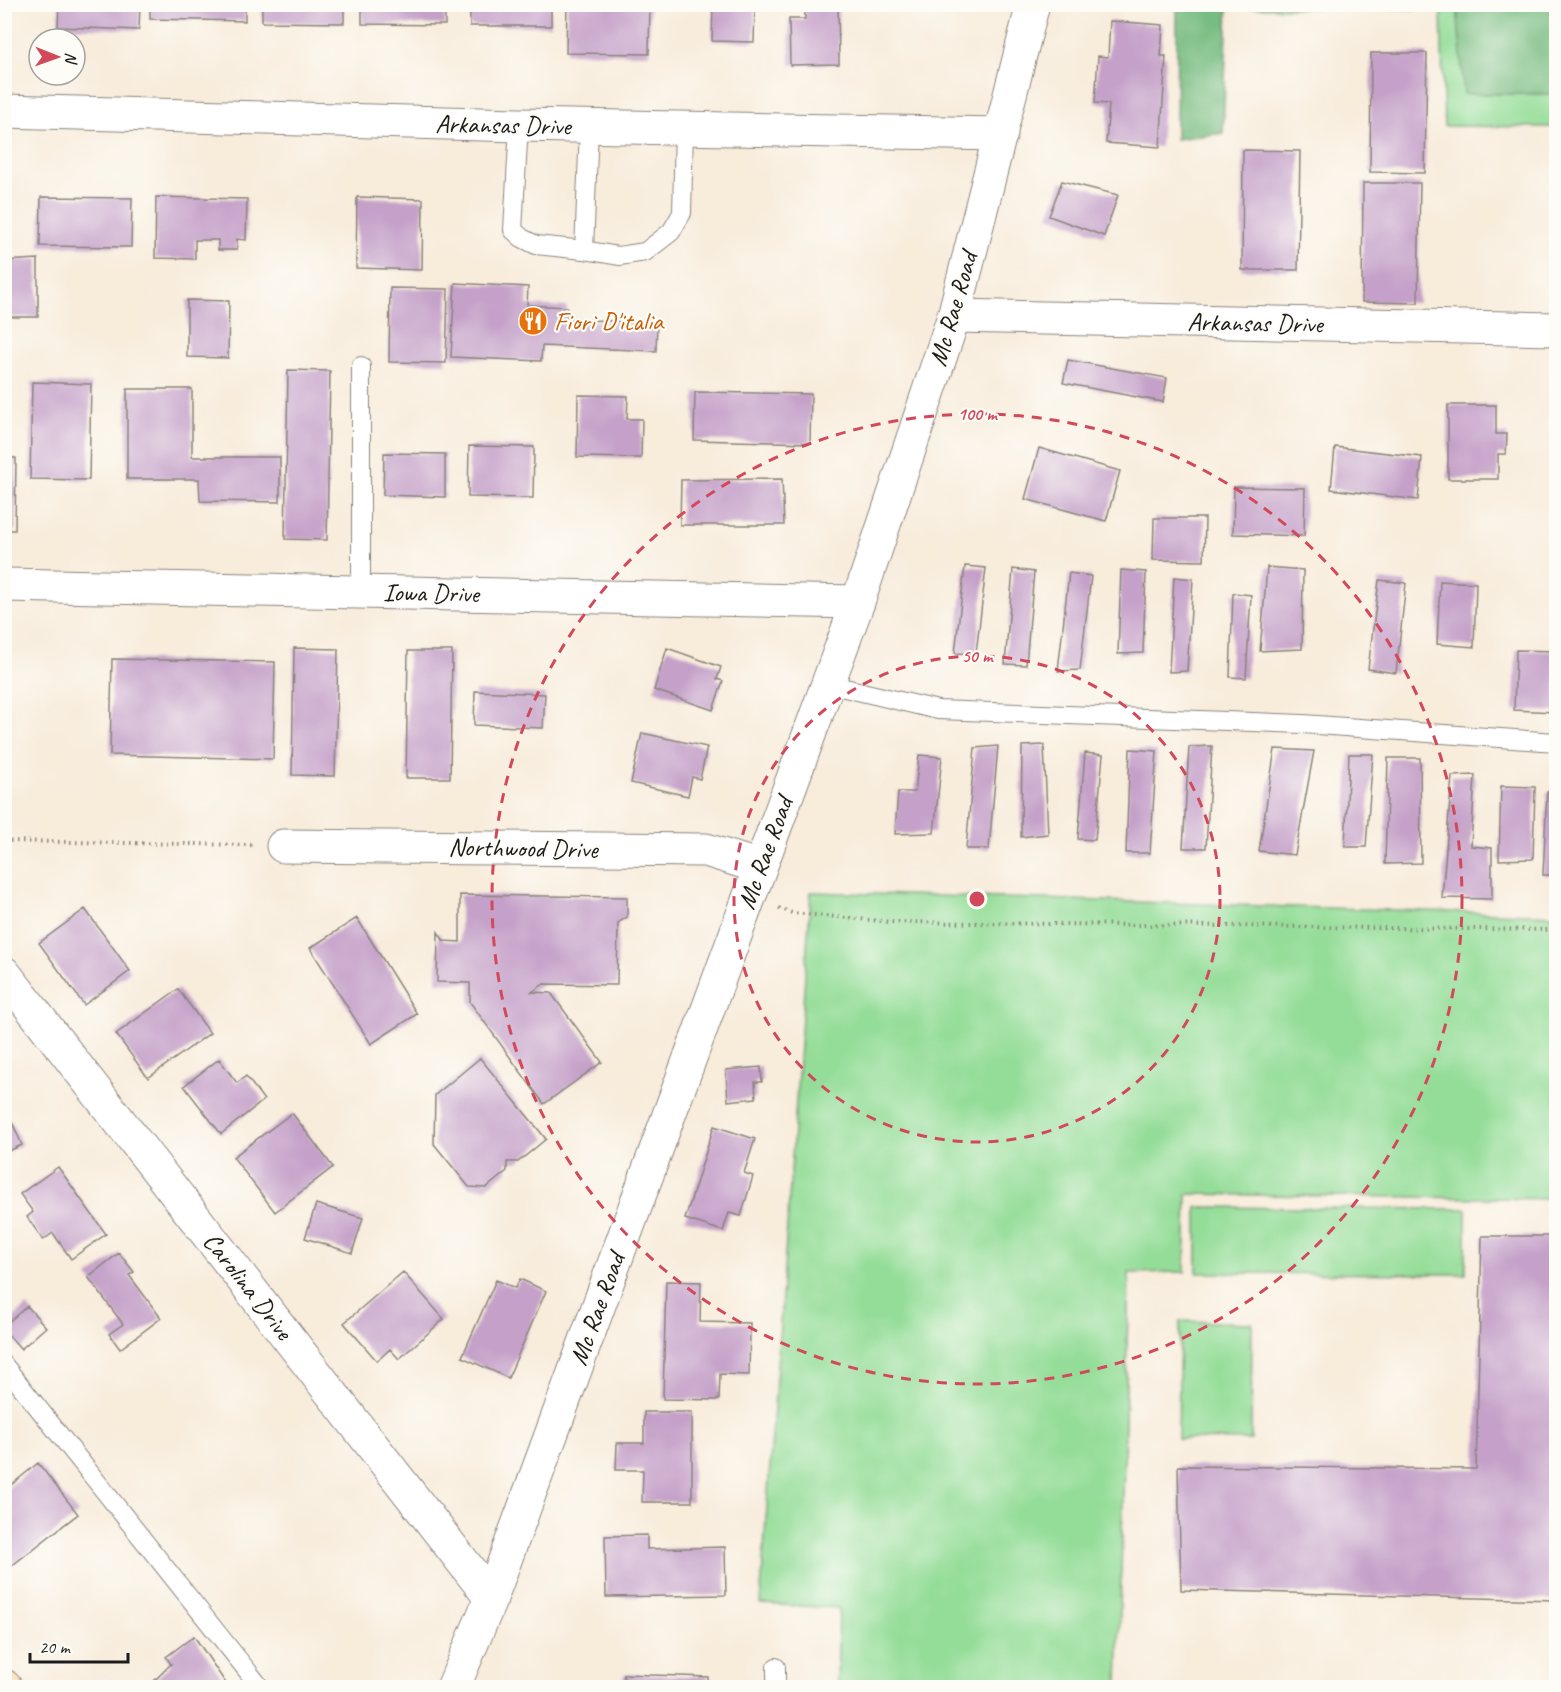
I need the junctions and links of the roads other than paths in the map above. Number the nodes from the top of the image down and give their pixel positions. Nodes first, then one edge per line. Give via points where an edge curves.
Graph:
1 (1033, 4) edge
2 (4, 111) edge
3 (519, 125) junction
4 (589, 127) junction
5 (684, 129) junction
6 (1001, 134) junction
7 (584, 250) junction
8 (954, 316) junction
9 (1557, 329) edge
10 (361, 366) dead end
11 (4, 585) edge
12 (361, 592) junction
13 (858, 602) junction
14 (828, 684) junction
15 (1557, 742) edge
16 (283, 846) road end
17 (760, 867) junction
18 (4, 974) edge
19 (4, 1365) edge
20 (491, 1598) junction
21 (776, 1667) dead end
22 (261, 1688) edge
23 (453, 1688) edge
24 (776, 1688) edge

1 - 6 street, Mc Rae Road
2 - 3 street, Arkansas Drive
3 - 4 street, Arkansas Drive
3 - 7 lane via 513,230 536,245
4 - 5 street, Arkansas Drive
4 - 7 lane
5 - 6 street, Arkansas Drive
5 - 7 lane via 682,213 671,232 645,252 619,256
6 - 8 street, Mc Rae Road
8 - 9 street, Arkansas Drive
8 - 13 street, Mc Rae Road
10 - 12 lane
11 - 12 street, Iowa Drive
12 - 13 street, Iowa Drive
13 - 14 street, Mc Rae Road
14 - 15 lane via 938,710 1303,724
14 - 17 street, Mc Rae Road
16 - 17 street, Northwood Drive via 706,850
17 - 20 street, Mc Rae Road
18 - 20 street, Carolina Drive
19 - 22 lane
20 - 23 street, Mc Rae Road
21 - 24 lane

